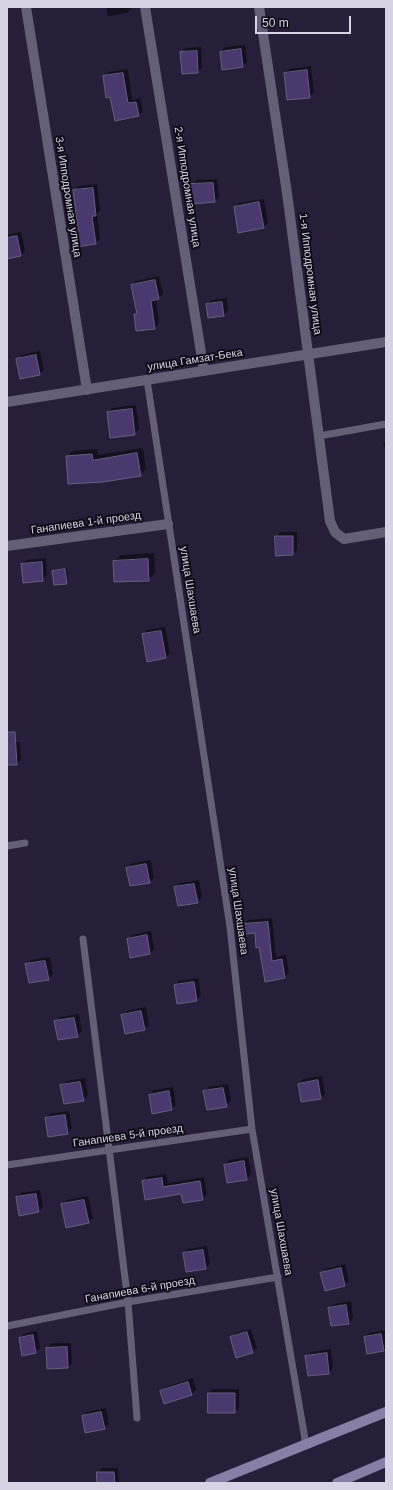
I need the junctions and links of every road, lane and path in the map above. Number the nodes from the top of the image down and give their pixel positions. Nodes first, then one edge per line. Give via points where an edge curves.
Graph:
1 (26, 7) edge
2 (145, 7) edge
3 (259, 7) edge
4 (386, 342) edge
5 (308, 354) junction
6 (204, 370) junction
7 (147, 380) junction
8 (87, 390) junction
9 (7, 402) edge
10 (386, 424) edge
11 (319, 436) junction
12 (168, 524) junction
13 (386, 532) edge
14 (7, 546) edge
15 (25, 843) dead end
16 (7, 846) edge
17 (83, 939) dead end
18 (252, 1129) junction
19 (110, 1150) junction
20 (7, 1166) edge
21 (278, 1277) junction
22 (128, 1302) junction
23 (7, 1326) edge
24 (386, 1412) edge
25 (137, 1418) dead end
26 (306, 1445) junction
27 (386, 1462) edge
28 (210, 1483) edge
29 (337, 1483) edge

1 - 8 street, 3-я Ипподромная улица
2 - 6 street, 2-я Ипподромная улица
3 - 5 street, 1-я Ипподромная улица
4 - 5 street, улица Гамзат-Бека
5 - 6 street, улица Гамзат-Бека
5 - 11 street, 1-я Ипподромная улица
6 - 7 street, улица Гамзат-Бека
7 - 8 street, улица Гамзат-Бека
7 - 12 lane, улица Шахшаева
8 - 9 street, улица Гамзат-Бека
10 - 11 lane
11 - 13 street, 1-я Ипподромная улица via 330,521 335,532 344,539
12 - 14 street, Ганапиева 1-й проезд
12 - 18 lane, улица Шахшаева via 230,927
15 - 16 lane
17 - 19 lane
18 - 19 lane, Ганапиева 5-й проезд
18 - 21 lane, улица Шахшаева
19 - 20 lane, Ганапиева 5-й проезд
19 - 22 lane
21 - 22 lane, Ганапиева 6-й проезд
21 - 26 lane, улица Шахшаева
22 - 23 lane, Ганапиева 6-й проезд
22 - 25 lane
24 - 26 main road
26 - 28 main road
27 - 29 main road

